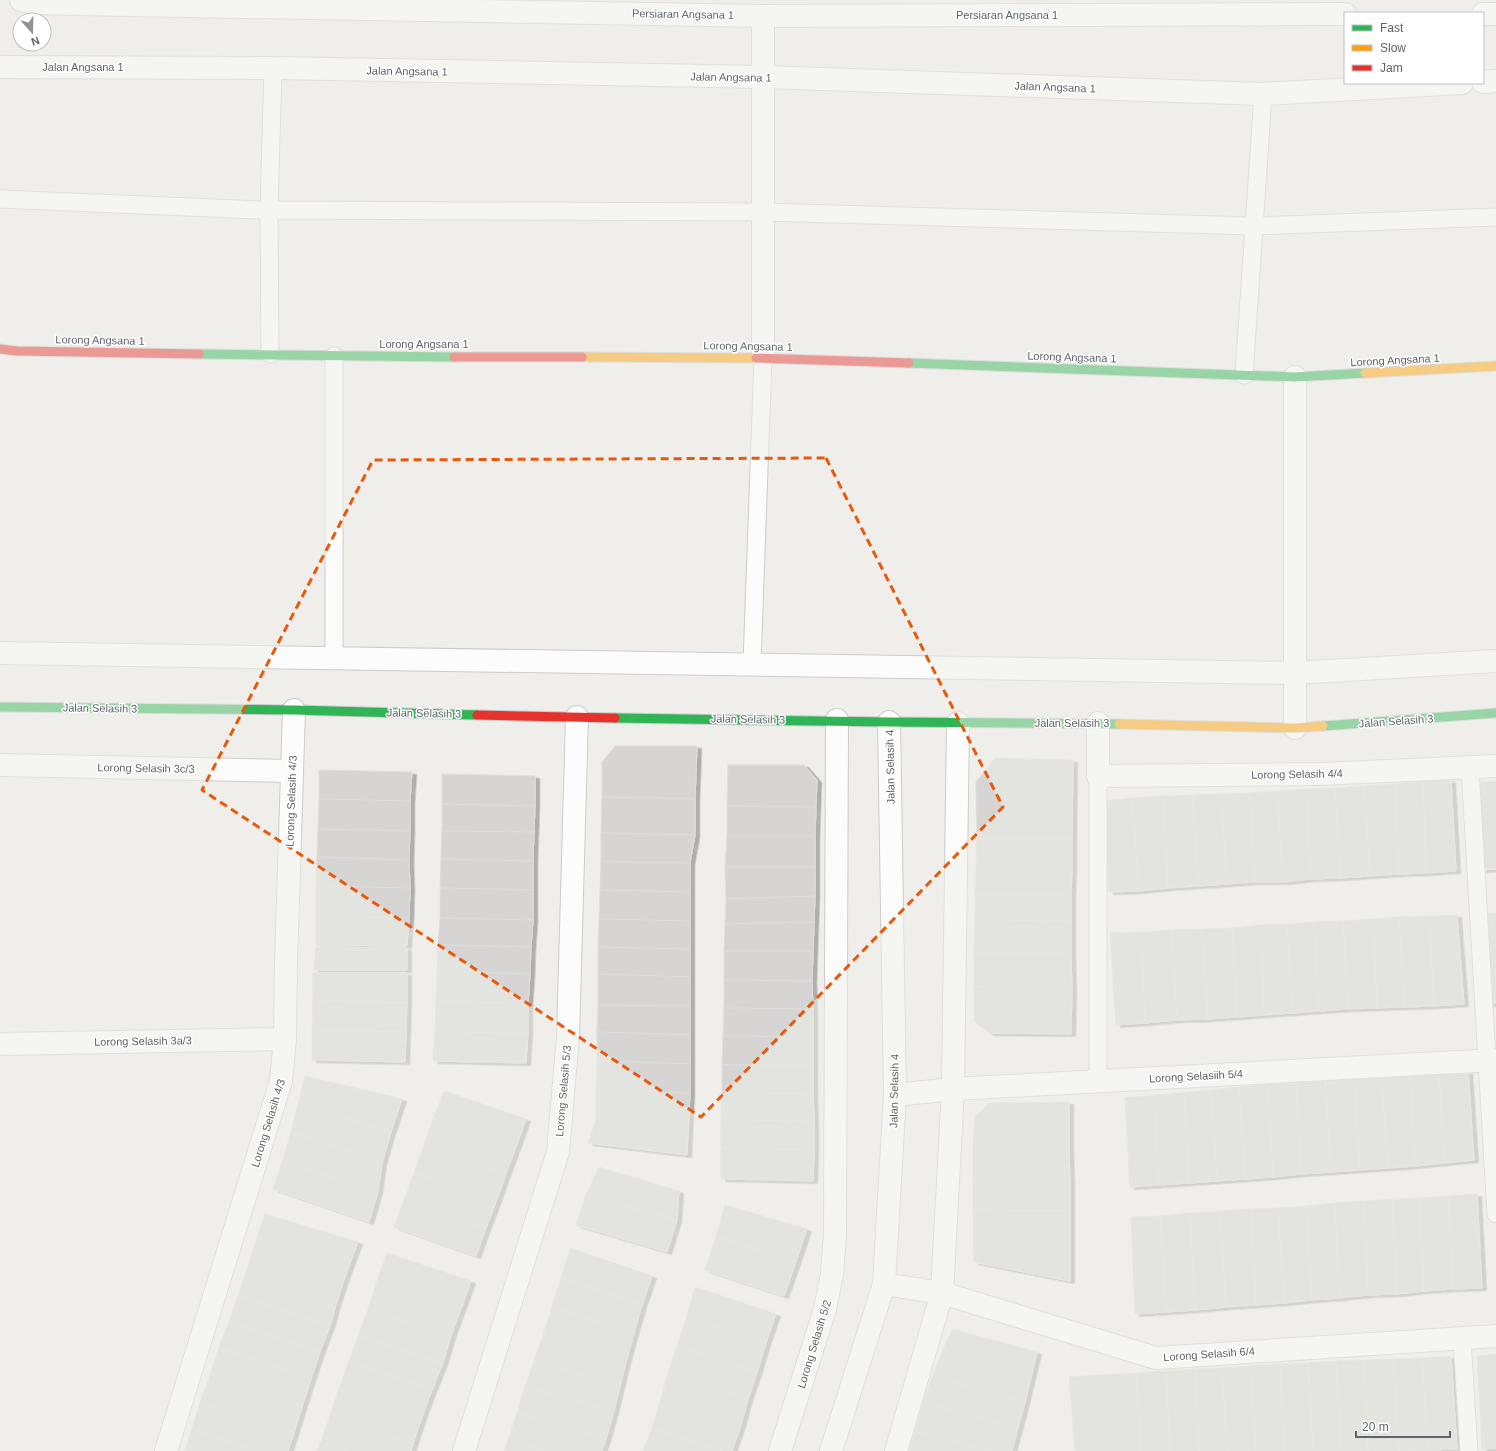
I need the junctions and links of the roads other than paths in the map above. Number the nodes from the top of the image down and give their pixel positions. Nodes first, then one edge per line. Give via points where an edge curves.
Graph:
1 (22, 0) edge
2 (1344, 14) edge
3 (1484, 14) edge
4 (1496, 14) edge
5 (763, 16) junction
6 (0, 67) edge
7 (273, 68) junction
8 (764, 77) junction
9 (1496, 81) edge
10 (1484, 82) edge
11 (1444, 84) edge
12 (1263, 94) junction
13 (0, 199) edge
14 (269, 210) junction
15 (763, 212) junction
16 (1496, 217) edge
17 (1254, 226) junction
18 (0, 349) edge
19 (270, 354) junction
20 (334, 356) junction
21 (762, 358) junction
22 (1496, 366) edge
23 (1244, 374) junction
24 (1295, 377) junction
25 (0, 653) edge
26 (334, 658) junction
27 (1496, 661) edge
28 (752, 664) junction
29 (1295, 673) junction
30 (0, 706) edge
31 (294, 710) junction
32 (1496, 713) edge
33 (577, 717) junction
34 (837, 720) junction
35 (889, 722) junction
36 (958, 723) junction
37 (1098, 723) junction
38 (1295, 728) junction
39 (0, 765) edge
40 (1496, 766) edge
41 (1470, 767) junction
42 (292, 771) junction
43 (1098, 776) junction
44 (285, 1039) junction
45 (0, 1044) edge
46 (1492, 1060) edge
47 (1098, 1082) junction
48 (954, 1089) junction
49 (895, 1095) junction
50 (1496, 1214) edge
51 (884, 1284) junction
52 (942, 1293) junction
53 (1496, 1336) edge
54 (1462, 1338) junction
55 (166, 1451) edge
56 (464, 1451) edge
57 (780, 1451) edge
58 (831, 1451) edge
59 (896, 1451) edge
60 (1469, 1451) edge

1 - 5 street, Persiaran Angsana 1 via 35,3 76,4
2 - 5 street, Persiaran Angsana 1
3 - 4 street
5 - 8 street
6 - 7 street, Jalan Angsana 1
7 - 8 street, Jalan Angsana 1
7 - 14 lane
8 - 12 street, Jalan Angsana 1
8 - 15 street
9 - 10 street
11 - 12 street, Jalan Angsana 1
12 - 17 lane
13 - 14 lane
14 - 15 lane
14 - 19 lane
15 - 17 lane
15 - 21 street
16 - 17 lane
17 - 23 lane
18 - 19 street, Lorong Angsana 1
19 - 20 street, Lorong Angsana 1
20 - 21 street, Lorong Angsana 1
20 - 26 lane
21 - 23 street, Lorong Angsana 1
21 - 28 lane
22 - 24 street, Lorong Angsana 1
23 - 24 street, Lorong Angsana 1
24 - 29 street
25 - 26 street
26 - 28 street
27 - 29 street
28 - 29 street
29 - 38 street
30 - 31 street, Jalan Selasih 3
31 - 33 street, Jalan Selasih 3
31 - 42 street, Lorong Selasih 4/3
32 - 38 street, Jalan Selasih 3
33 - 34 street, Jalan Selasih 3
33 - 56 street, Lorong Selasih 5/3 via 568,1037 558,1152
34 - 35 street, Jalan Selasih 3
34 - 57 street, Lorong Selasih 5/2 via 835,1234 832,1274 825,1309
35 - 36 street, Jalan Selasih 3
35 - 49 street, Jalan Selasih 4
36 - 37 street, Jalan Selasih 3
36 - 48 street
37 - 38 street, Jalan Selasih 3
37 - 43 street
39 - 42 street, Lorong Selasih 3c/3
40 - 41 street, Lorong Selasih 4/4
41 - 43 street, Lorong Selasih 4/4 via 1321,774
41 - 46 lane
42 - 44 street, Lorong Selasih 4/3
43 - 47 lane
44 - 45 street, Lorong Selasih 3a/3
44 - 55 street, Lorong Selasih 4/3 via 281,1081
46 - 47 street, Lorong Selasiih 5/4
46 - 50 lane
47 - 48 street, Lorong Selasiih 5/4
48 - 49 street, Lorong Selasiih 5/4
48 - 52 street
49 - 51 street, Jalan Selasih 4
51 - 52 street, Lorong Selasih 6/4
51 - 58 street, Jalan Selasih 4
52 - 54 street, Lorong Selasih 6/4 via 1156,1358
52 - 59 street
53 - 54 street, Lorong Selasih 6/4
54 - 60 lane

